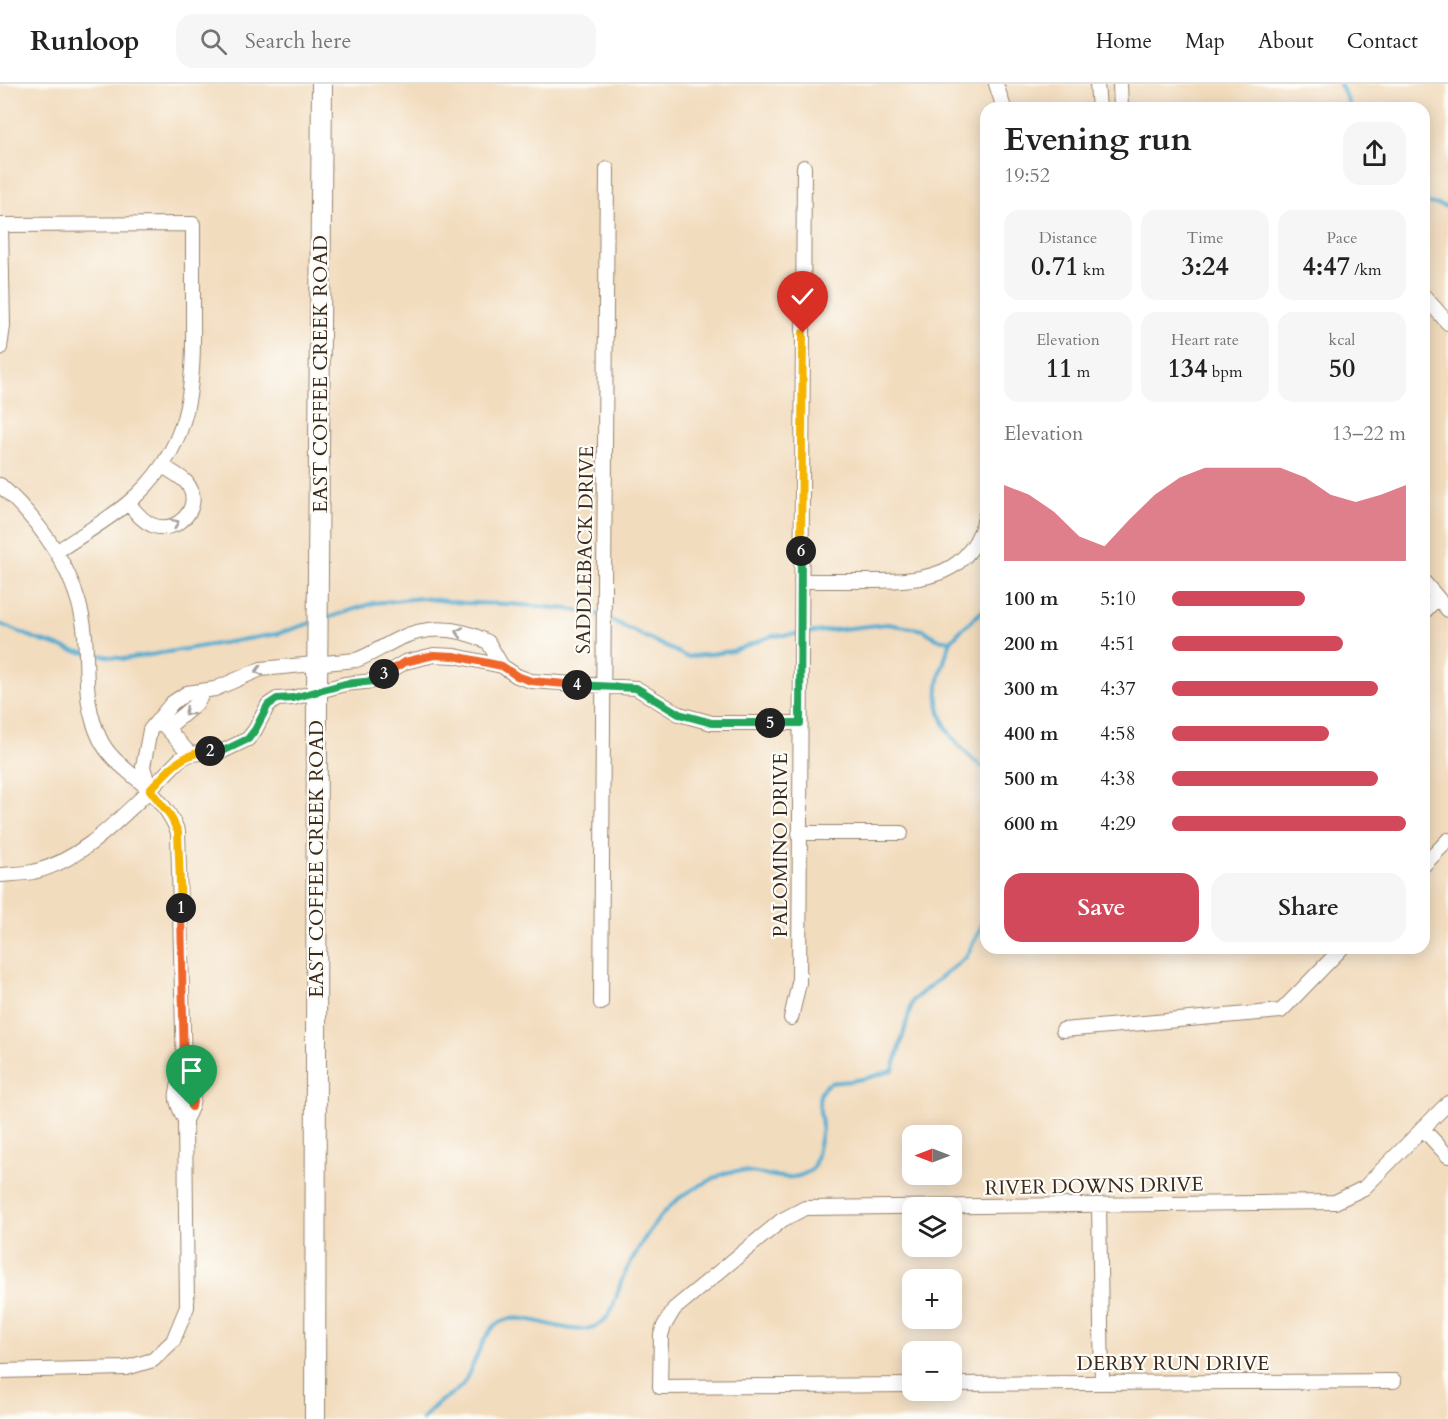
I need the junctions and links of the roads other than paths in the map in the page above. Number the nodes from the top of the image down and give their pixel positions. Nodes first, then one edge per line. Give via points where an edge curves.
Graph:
1 (322, 84) edge
2 (996, 84) edge
3 (1098, 84) edge
4 (1119, 84) edge
5 (1002, 102) edge
6 (1099, 102) edge
7 (1120, 102) edge
8 (804, 167) dead end
9 (607, 169) dead end
10 (1, 225) edge
11 (1430, 303) edge
12 (1448, 323) edge
13 (0, 348) edge
14 (163, 466) junction
15 (0, 485) edge
16 (128, 503) junction
17 (980, 531) edge
18 (56, 552) junction
19 (801, 581) junction
20 (1430, 589) edge
21 (1437, 598) junction
22 (1430, 606) edge
23 (1448, 610) edge
24 (317, 664) junction
25 (502, 666) junction
26 (603, 686) junction
27 (317, 692) junction
28 (800, 723) junction
29 (163, 724) junction
30 (190, 754) junction
31 (150, 790) junction
32 (800, 832) junction
33 (901, 833) dead end
34 (1448, 840) edge
35 (1430, 859) edge
36 (0, 875) edge
37 (1336, 954) edge
38 (601, 1003) dead end
39 (791, 1017) dead end
40 (1063, 1030) dead end
41 (1448, 1102) edge
42 (1422, 1128) junction
43 (1448, 1156) edge
44 (1099, 1206) junction
45 (0, 1371) edge
46 (1394, 1381) dead end
47 (1102, 1383) junction
48 (962, 1384) edge
49 (902, 1385) edge
50 (315, 1419) edge

1 - 24 street, EAST COFFEE CREEK ROAD
2 - 5 street
3 - 6 street
4 - 7 street
8 - 19 street, PALOMINO DRIVE
9 - 26 street, SADDLEBACK DRIVE
10 - 13 street
10 - 14 street via 193,224 193,379 186,414
11 - 12 street
14 - 16 street
16 -> 14 street via 153,526 164,528 182,522 192,505 191,493 187,483
15 - 18 street via 15,498
16 - 18 street
17 - 19 street via 971,550 954,566 933,576 903,581
18 - 31 street via 71,578 82,616 86,685 93,722 105,749
19 - 28 street, PALOMINO DRIVE
20 - 21 street
21 - 22 street
21 - 23 street
25 -> 24 street via 488,642 460,631 440,629 418,631 362,658
24 - 27 street, EAST COFFEE CREEK ROAD
24 -> 29 street via 261,669 232,683 188,693 172,703
25 - 26 street via 531,681
25 - 27 street via 434,655 405,662 374,681
26 - 28 street via 636,688 679,714 712,723
26 - 38 street, SADDLEBACK DRIVE
27 - 30 street via 277,699 268,705 248,739 236,746
27 - 50 street, EAST COFFEE CREEK ROAD
28 - 32 street, PALOMINO DRIVE
29 - 30 street
29 - 31 street via 150,730 144,757
30 - 31 street
31 - 36 street via 69,858 32,872
31 - 45 street via 178,832 184,1072 194,1097 185,1120 187,1307 173,1341 153,1360 126,1368
32 - 33 street
32 - 39 street, PALOMINO DRIVE via 800,983
34 - 35 street
37 - 40 street via 1281,1011
41 - 42 street, RIVER DOWNS DRIVE
42 - 43 street
42 - 44 street, RIVER DOWNS DRIVE via 1364,1188 1335,1202
44 - 47 street
44 - 49 street, RIVER DOWNS DRIVE via 806,1208 782,1220 674,1309 661,1335 660,1387
46 - 47 street, DERBY RUN DRIVE
47 - 48 street, DERBY RUN DRIVE

